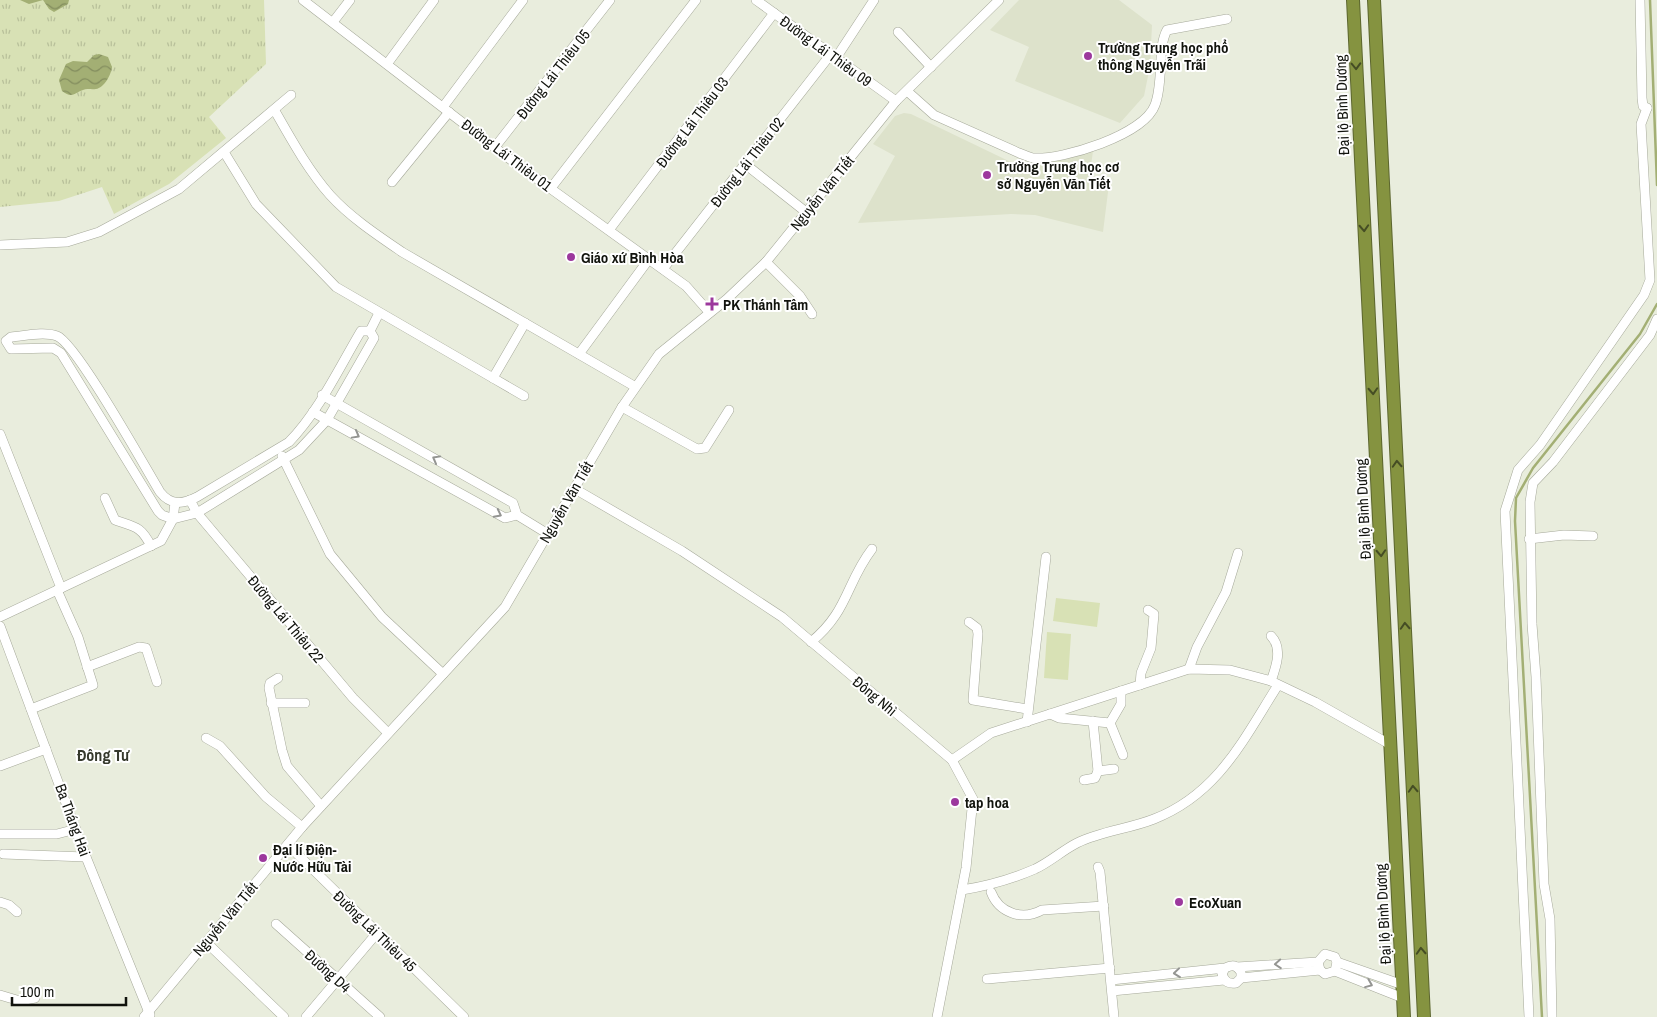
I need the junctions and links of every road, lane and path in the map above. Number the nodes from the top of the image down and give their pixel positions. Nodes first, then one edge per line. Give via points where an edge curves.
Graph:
1 (303, 0) edge
2 (350, 0) edge
3 (434, 0) edge
4 (522, 0) edge
5 (610, 0) edge
6 (696, 0) edge
7 (756, 0) edge
8 (874, 0) edge
9 (999, 0) edge
10 (1353, 0) edge
11 (1374, 0) edge
12 (1640, 0) edge
13 (774, 13) junction
14 (1227, 19) dead end
15 (333, 22) junction
16 (898, 32) dead end
17 (1376, 34) junction
18 (1355, 35) junction
19 (834, 56) junction
20 (387, 64) junction
21 (931, 67) junction
22 (907, 91) junction
23 (291, 96) dead end
24 (896, 101) junction
25 (1652, 108) edge
26 (446, 109) junction
27 (275, 111) junction
28 (495, 147) junction
29 (224, 152) junction
30 (745, 164) junction
31 (392, 182) dead end
32 (551, 188) junction
33 (806, 212) junction
34 (609, 230) junction
35 (0, 245) edge
36 (649, 259) junction
37 (766, 262) junction
38 (662, 269) junction
39 (709, 312) junction
40 (379, 313) junction
41 (812, 314) dead end
42 (1657, 319) edge
43 (524, 323) junction
44 (370, 331) junction
45 (3, 340) edge
46 (579, 354) junction
47 (493, 378) junction
48 (634, 386) junction
49 (322, 395) junction
50 (524, 396) dead end
51 (337, 404) junction
52 (622, 407) junction
53 (729, 410) dead end
54 (313, 412) junction
55 (328, 420) junction
56 (0, 434) edge
57 (393, 435) junction
58 (278, 450) junction
59 (384, 451) junction
60 (285, 460) junction
61 (457, 471) junction
62 (448, 486) junction
63 (575, 489) junction
64 (105, 498) dead end
65 (190, 500) junction
66 (175, 503) junction
67 (197, 513) junction
68 (517, 515) junction
69 (173, 518) junction
70 (548, 534) junction
71 (1593, 536) dead end
72 (1529, 539) junction
73 (151, 546) junction
74 (872, 548) dead end
75 (1238, 553) dead end
76 (1046, 557) dead end
77 (59, 589) junction
78 (1148, 610) dead end
79 (0, 617) edge
80 (969, 622) dead end
81 (0, 626) edge
82 (1271, 636) dead end
83 (811, 642) junction
84 (88, 667) junction
85 (1189, 670) junction
86 (443, 674) junction
87 (278, 678) dead end
88 (157, 682) dead end
89 (1274, 683) junction
90 (1140, 685) junction
91 (1121, 691) junction
92 (305, 702) dead end
93 (272, 703) junction
94 (30, 708) junction
95 (1027, 709) junction
96 (1050, 714) junction
97 (1093, 721) junction
98 (1027, 722) junction
99 (1110, 723) junction
100 (388, 733) junction
101 (206, 738) dead end
102 (1391, 745) junction
103 (46, 749) junction
104 (1123, 755) dead end
105 (952, 760) junction
106 (0, 766) edge
107 (1114, 768) dead end
108 (1098, 771) junction
109 (1084, 780) dead end
110 (320, 806) junction
111 (302, 827) junction
112 (76, 829) junction
113 (0, 834) edge
114 (288, 844) junction
115 (3, 854) dead end
116 (86, 857) junction
117 (1098, 867) dead end
118 (962, 890) junction
119 (991, 892) dead end
120 (0, 902) edge
121 (1104, 906) junction
122 (17, 912) dead end
123 (276, 924) dead end
124 (377, 933) junction
125 (206, 942) junction
126 (1319, 966) junction
127 (1336, 966) junction
128 (1237, 967) junction
129 (1110, 968) junction
130 (1225, 968) junction
131 (1241, 978) junction
132 (338, 979) junction
133 (987, 979) dead end
134 (1111, 980) junction
135 (1224, 980) junction
136 (1403, 984) junction
137 (1112, 990) junction
138 (1423, 990) junction
139 (0, 995) edge
140 (35, 998) dead end
141 (1403, 998) junction
142 (148, 1016) edge
143 (284, 1017) edge
144 (306, 1017) edge
145 (380, 1017) edge
146 (464, 1017) edge
147 (938, 1017) edge
148 (1114, 1017) edge
149 (1404, 1017) edge
150 (1424, 1017) edge
151 (1528, 1017) edge
152 (1552, 1017) edge

1 - 15 street, Đường Lái Thiêu 01
2 - 15 street
3 - 20 street
4 - 26 street
5 - 28 street, Đường Lái Thiêu 05
6 - 32 street
7 - 13 street, Đường Lái Thiêu 09
8 - 19 street, Đường Lái Thiêu 02
9 - 21 street, Nguyễn Văn Tiết
10 - 18 highway, Đại lộ Bình Dương
11 - 17 highway
12 - 25 street via 1642,98 1643,106
13 - 19 street, Đường Lái Thiêu 09
13 - 34 street, Đường Lái Thiêu 03
14 - 22 street via 1167,30 1155,108 1125,133 1104,144 1063,154 1032,158 1019,153 934,115
15 - 20 street, Đường Lái Thiêu 01
16 - 21 street
17 - 18 highway
138 -> 17 highway
18 -> 102 highway, Đại lộ Bình Dương
19 - 24 street, Đường Lái Thiêu 09
19 - 30 street, Đường Lái Thiêu 02
20 - 26 street, Đường Lái Thiêu 01
21 - 22 street, Nguyễn Văn Tiết
22 - 24 street, Nguyễn Văn Tiết
23 - 27 street
24 - 33 street, Nguyễn Văn Tiết
25 - 151 street via 1641,124 1650,280 1644,295 1540,445 1518,470 1505,511
26 - 28 street, Đường Lái Thiêu 01
26 - 31 street
27 - 29 street
27 - 43 street via 296,148 330,195 368,228 402,252
28 - 32 street, Đường Lái Thiêu 01
29 - 35 street via 179,189 99,232 67,242
29 - 40 street via 256,204 297,249 336,287
30 - 33 street
30 - 38 street, Đường Lái Thiêu 02
32 - 34 street, Đường Lái Thiêu 01
33 - 37 street, Nguyễn Văn Tiết
34 - 36 street, Đường Lái Thiêu 01
36 - 38 street, Đường Lái Thiêu 01
36 - 46 street
37 - 39 street, Nguyễn Văn Tiết
37 - 41 street via 800,296
38 - 39 street, Đường Lái Thiêu 01 via 686,286
39 - 48 street, Nguyễn Văn Tiết via 659,354
40 - 44 street
40 - 47 street
42 - 72 street via 1650,335 1553,462 1533,483
43 - 46 street
43 - 47 street
44 - 49 street via 361,331
44 - 51 street via 374,338
45 - 66 street via 11,336 50,334 66,342 160,492
45 - 69 street via 11,349 53,348 61,353 158,511
46 - 48 street
47 - 50 street
48 - 52 street, Nguyễn Văn Tiết
49 - 51 street
49 - 54 street
51 - 55 street
51 - 57 street
52 - 53 street via 698,449 705,448
52 - 63 street, Nguyễn Văn Tiết
54 - 55 street
54 - 58 street via 301,430
55 -> 59 street
55 - 60 street via 307,443
56 - 77 street
57 - 59 street
61 -> 57 street
58 - 60 street
58 - 65 street
59 - 62 street
60 - 67 street
60 - 86 street via 330,554 382,617
61 - 62 street
61 - 68 street via 513,503
62 -> 68 street via 505,518
63 - 70 street, Nguyễn Văn Tiết
63 - 83 street, Đông Nhì via 682,551 782,616
64 - 73 street via 115,520 144,532
65 - 66 street
65 - 67 street, Đường Lái Thiêu 22
66 - 69 street
67 - 69 street
67 - 100 street, Đường Lái Thiêu 22 via 353,698
68 - 70 street
69 - 73 street via 161,541
70 - 86 street, Nguyễn Văn Tiết via 505,607
71 - 72 street
72 - 152 street via 1544,884 1550,920
73 - 77 street
74 - 83 street via 836,616
75 - 85 street via 1226,592 1197,647
76 - 95 street
77 - 79 street
77 - 84 street
78 - 90 street via 1154,614 1151,648
80 - 95 street via 977,628 978,634 973,700
81 - 94 street, Ba Tháng Hai
82 - 89 street via 1278,650
83 - 105 street, Đông Nhì
84 - 88 street via 139,647 146,648
84 - 94 street via 92,685
85 - 89 street via 1230,670
85 - 90 street
86 - 100 street, Nguyễn Văn Tiết
87 - 93 street via 269,685
89 - 102 street
89 - 118 street via 1233,758 1185,803 1152,820 1078,842 1035,868 986,886
90 - 91 street
91 - 96 street
91 - 99 street via 1121,704
92 - 93 street
93 - 110 street via 287,766
94 - 103 street, Ba Tháng Hai
95 - 98 street
96 - 97 street
96 - 98 street
97 - 99 street
97 - 108 street
98 - 105 street via 991,733
99 - 104 street
100 - 110 street, Nguyễn Văn Tiết
101 - 111 street via 220,746 266,797
102 - 136 highway, Đại lộ Bình Dương
103 - 106 street
103 - 112 street, Ba Tháng Hai
105 - 118 street, Đông Nhì via 973,799
107 - 108 street
108 - 109 street via 1095,778
110 - 111 street, Nguyễn Văn Tiết
111 - 114 street, Nguyễn Văn Tiết
112 - 113 street via 57,834
112 - 116 street, Ba Tháng Hai
114 - 124 street, Đường Lái Thiêu 45
114 - 125 street, Nguyễn Văn Tiết
115 - 116 street
116 - 142 street, Ba Tháng Hai
117 - 121 street
118 - 147 street, Đông Nhì
119 - 121 street via 1006,912 1016,915
120 - 122 street
121 - 129 street
123 - 132 street, Đường D4
124 - 132 street
124 - 146 street, Đường Lái Thiêu 45
125 - 142 street, Nguyễn Văn Tiết
125 - 143 street
126 - 127 street via 1325,974
126 - 127 street via 1325,954 1335,957
126 -> 128 street
126 - 131 street
127 - 136 street
127 -> 141 street
128 - 130 street
128 - 131 street
129 - 133 street
129 - 134 street
130 -> 134 street
130 - 135 street
131 - 135 street via 1230,984
132 - 144 street
132 - 145 street, Đường D4
134 - 137 street
135 - 137 street
136 - 138 highway
136 - 141 highway, Đại lộ Bình Dương
137 - 148 street
138 - 141 highway
138 - 150 highway
139 - 140 street via 20,1001
141 - 149 highway, Đại lộ Bình Dương

